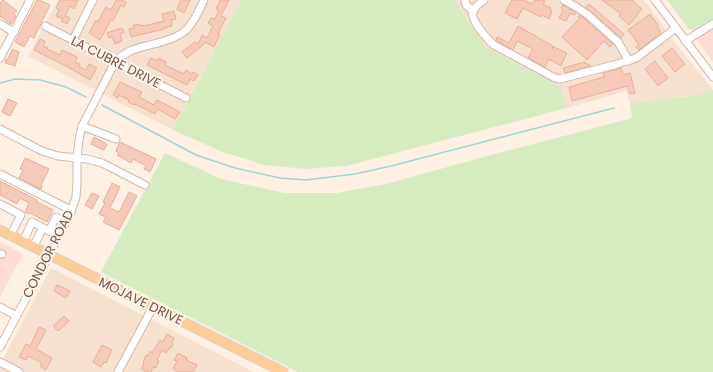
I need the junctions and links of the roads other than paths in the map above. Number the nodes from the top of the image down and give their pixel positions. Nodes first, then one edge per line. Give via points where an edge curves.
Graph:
1 (30, 0) edge
2 (93, 0) edge
3 (204, 0) edge
4 (465, 0) edge
5 (484, 0) edge
6 (564, 0) edge
7 (655, 0) edge
8 (473, 11) junction
9 (0, 24) edge
10 (713, 24) edge
11 (46, 26) dead end
12 (676, 28) junction
13 (14, 32) junction
14 (73, 40) junction
15 (685, 41) junction
16 (0, 58) edge
17 (629, 61) junction
18 (115, 62) junction
19 (713, 77) edge
20 (186, 98) dead end
21 (82, 126) junction
22 (0, 129) edge
23 (116, 139) dead end
24 (77, 158) junction
25 (0, 174) edge
26 (145, 185) dead end
27 (0, 204) edge
28 (71, 210) junction
29 (66, 222) junction
30 (46, 229) junction
31 (0, 230) edge
32 (10, 236) junction
33 (59, 236) junction
34 (22, 242) junction
35 (33, 247) junction
36 (49, 255) junction
37 (0, 307) edge
38 (153, 307) junction
39 (17, 316) junction
40 (0, 347) edge
41 (0, 362) edge
42 (19, 372) edge
43 (118, 372) edge
44 (283, 372) edge

1 - 13 street
2 - 14 street
3 - 18 street, CONDOR ROAD via 186,30 172,38 130,51
4 - 8 street via 466,6
5 - 8 street
6 - 17 street via 588,15 613,37
7 - 12 street
8 - 17 street via 475,21 494,45 555,78 560,79
9 - 13 street
10 - 15 street
11 - 14 street, LA CUBRE DRIVE
12 - 15 street
12 - 17 street
13 - 16 street
14 - 18 street, LA CUBRE DRIVE
15 - 19 street
18 - 20 street, LA CUBRE DRIVE
18 - 21 street, CONDOR ROAD
21 - 23 street
21 - 24 street, CONDOR ROAD
22 - 24 street via 42,151
24 - 26 street via 102,163
24 - 28 street, CONDOR ROAD via 76,197
25 - 28 street
27 - 32 street via 21,215
28 - 29 street, CONDOR ROAD
29 - 30 street via 56,217
29 - 33 street, CONDOR ROAD
30 - 33 street
30 - 34 street via 32,222
30 - 35 street
31 - 32 main road, MOJAVE DRIVE
32 - 34 main road, MOJAVE DRIVE
33 - 36 street, CONDOR ROAD
34 - 35 main road, MOJAVE DRIVE
35 - 36 main road, MOJAVE DRIVE
36 - 38 main road, MOJAVE DRIVE
36 - 39 street, CONDOR ROAD
37 - 39 street
38 - 43 street
38 - 44 main road, MOJAVE DRIVE
39 - 40 street, CONDOR ROAD
41 - 42 street

